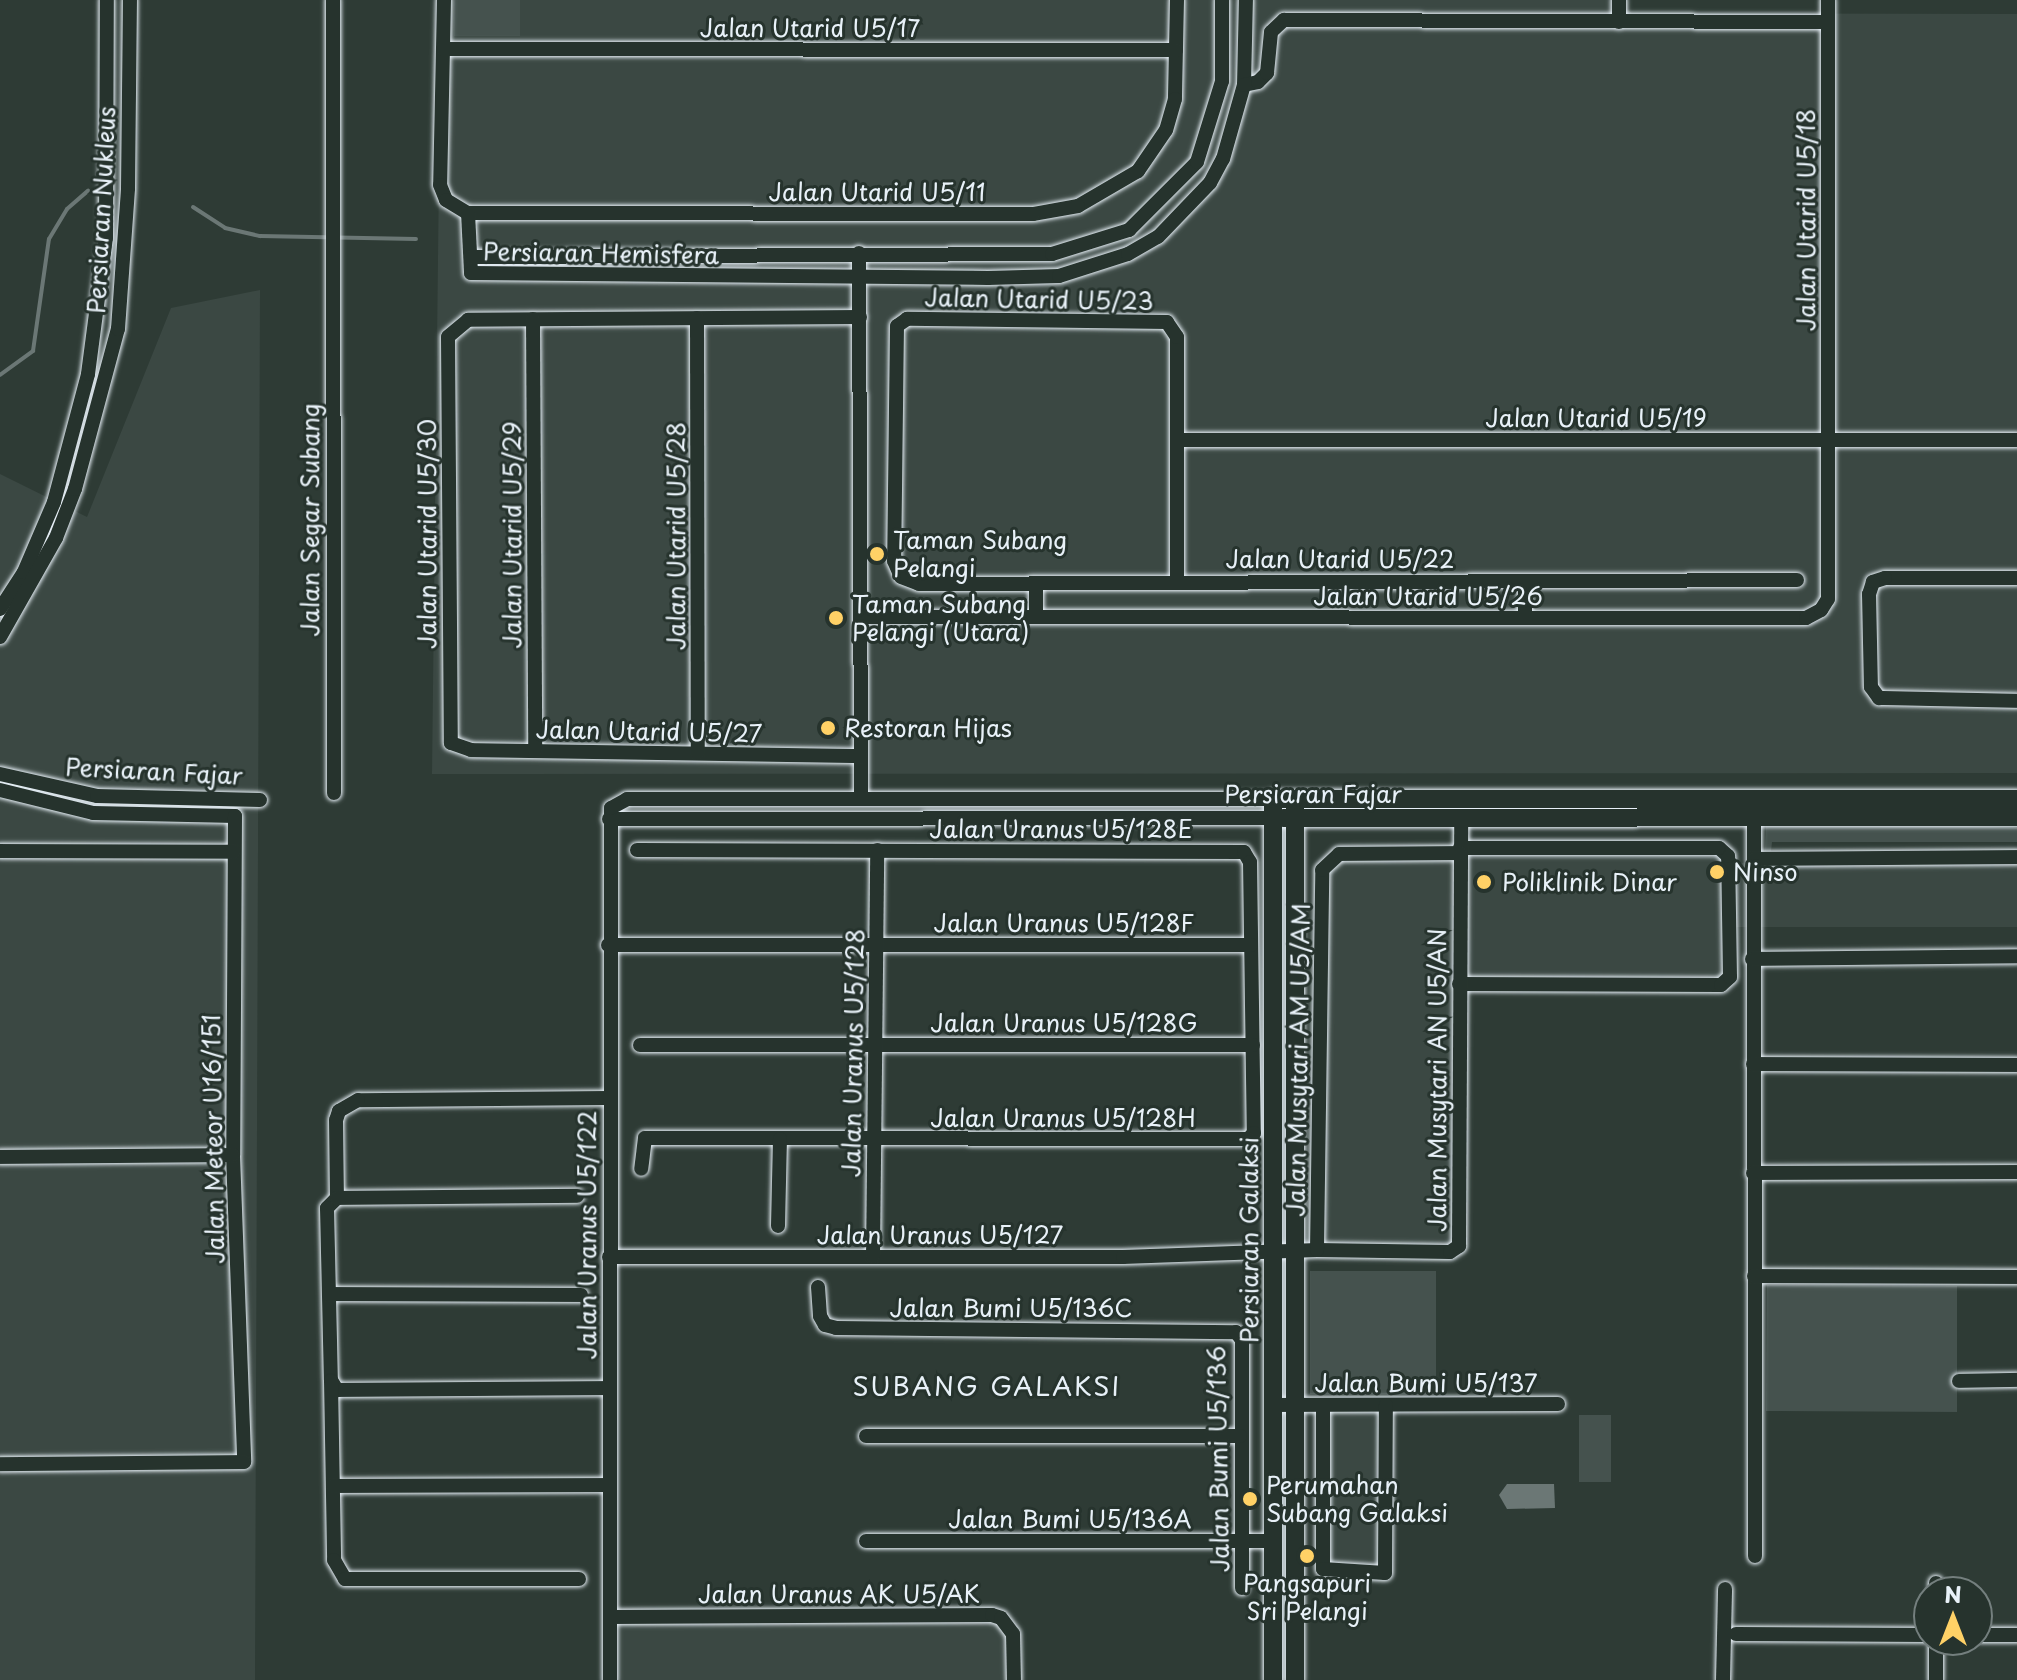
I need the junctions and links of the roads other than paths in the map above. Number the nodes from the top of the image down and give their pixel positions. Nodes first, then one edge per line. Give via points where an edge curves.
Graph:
1 (107, 0) edge
2 (130, 0) edge
3 (333, 0) edge
4 (444, 0) edge
5 (1177, 0) edge
6 (1222, 0) edge
7 (1246, 0) edge
8 (1619, 0) edge
9 (1828, 0) edge
10 (1619, 22) junction
11 (1828, 22) junction
12 (443, 49) junction
13 (1176, 50) junction
14 (1244, 85) junction
15 (468, 213) junction
16 (859, 253) junction
17 (471, 257) junction
18 (860, 278) junction
19 (860, 317) junction
20 (697, 318) junction
21 (533, 319) junction
22 (2016, 439) edge
23 (1177, 440) junction
24 (1828, 440) junction
25 (894, 561) joint
26 (2017, 578) edge
27 (1797, 580) dead end
28 (1525, 581) junction
29 (1177, 582) junction
30 (1036, 583) junction
31 (0, 609) edge
32 (860, 617) junction
33 (1036, 617) junction
34 (1525, 618) junction
35 (0, 637) edge
36 (2017, 701) edge
37 (449, 732) joint
38 (535, 751) junction
39 (698, 753) junction
40 (861, 756) junction
41 (0, 774) edge
42 (0, 790) edge
43 (334, 793) dead end
44 (861, 798) junction
45 (2017, 799) edge
46 (260, 800) dead end
47 (1754, 807) junction
48 (1272, 808) junction
49 (1295, 809) junction
50 (235, 816) joint
51 (2017, 817) edge
52 (1461, 818) junction
53 (609, 819) junction
54 (732, 819) junction
55 (996, 819) junction
56 (637, 850) dead end
57 (877, 850) junction
58 (0, 851) edge
59 (1460, 851) junction
60 (234, 852) junction
61 (2017, 857) edge
62 (1754, 859) junction
63 (608, 945) junction
64 (876, 945) junction
65 (1251, 945) junction
66 (2017, 956) edge
67 (1752, 959) junction
68 (1459, 984) junction
69 (640, 1045) dead end
70 (875, 1045) junction
71 (1253, 1045) junction
72 (1753, 1064) junction
73 (2017, 1065) edge
74 (608, 1098) junction
75 (780, 1139) junction
76 (874, 1140) junction
77 (233, 1155) junction
78 (0, 1157) edge
79 (641, 1169) dead end
80 (2017, 1172) edge
81 (1753, 1173) junction
82 (577, 1196) dead end
83 (337, 1198) junction
84 (778, 1226) dead end
85 (1317, 1250) junction
86 (1272, 1251) junction
87 (1292, 1251) junction
88 (609, 1257) junction
89 (873, 1257) junction
90 (1754, 1276) junction
91 (2017, 1277) edge
92 (818, 1287) dead end
93 (329, 1294) junction
94 (581, 1295) dead end
95 (1236, 1332) joint
96 (2017, 1380) edge
97 (1959, 1381) dead end
98 (334, 1385) junction
99 (609, 1388) junction
100 (1558, 1404) dead end
101 (1273, 1405) junction
102 (1294, 1405) junction
103 (1323, 1405) junction
104 (1386, 1405) junction
105 (866, 1436) dead end
106 (1240, 1436) junction
107 (0, 1464) edge
108 (609, 1485) junction
109 (333, 1486) junction
110 (866, 1541) dead end
111 (1241, 1541) junction
112 (1273, 1541) junction
113 (1755, 1556) dead end
114 (579, 1579) dead end
115 (1242, 1588) dead end
116 (1725, 1589) dead end
117 (610, 1617) junction
118 (1736, 1634) dead end
119 (1913, 1635) edge
120 (1993, 1635) edge
121 (2017, 1635) edge
122 (1936, 1656) edge
123 (610, 1680) edge
124 (1014, 1680) edge
125 (1273, 1680) edge
126 (1295, 1680) edge
127 (1723, 1680) edge
128 (1936, 1680) edge

1 - 31 street, Persiaran Nukleus via 106,238 88,374 54,502 24,572
2 - 35 street, Persiaran Nukleus via 128,188 118,329 75,489 56,538
3 - 43 street, Jalan Segar Subang
4 - 12 street
5 - 13 street, Jalan Utarid U5/11
6 - 16 street, Persiaran Hemisfera via 1222,81 1197,162 1129,230 1052,254
7 - 14 street, Persiaran Hemisfera
8 - 10 street
9 - 11 street, Jalan Utarid U5/18
10 - 11 street
10 - 14 street via 1284,20 1271,32 1267,73
11 - 24 street, Jalan Utarid U5/18
12 - 13 street, Jalan Utarid U5/17
12 - 15 street via 440,185 446,200
13 - 15 street, Jalan Utarid U5/11 via 1175,99 1154,153 1120,185 1067,208 1033,214
14 - 18 street, Persiaran Hemisfera via 1223,159 1210,183 1158,237 1128,254 1059,276
15 - 17 street
16 - 17 street, Persiaran Hemisfera
16 - 18 street
17 - 18 street, Persiaran Hemisfera via 475,275
18 - 19 street
19 - 20 street
19 - 32 street
20 - 21 street
20 - 39 street, Jalan Utarid U5/28
21 - 37 street, Jalan Utarid U5/30 via 468,320 448,337
21 - 38 street, Jalan Utarid U5/29
22 - 24 street, Jalan Utarid U5/19
23 - 24 street, Jalan Utarid U5/19
23 - 25 street, Jalan Utarid U5/23 via 1177,337 1167,322 907,319 894,333
23 - 29 street, Jalan Utarid U5/23
24 - 34 street, Jalan Utarid U5/26 via 1828,599 1821,610 1806,618
25 - 30 street, Jalan Utarid U5/22 via 901,577 919,584
26 - 36 street via 1873,582 1869,639 1871,687 1879,698
27 - 28 street, Jalan Utarid U5/22
28 - 29 street, Jalan Utarid U5/22
28 - 34 street
29 - 30 street, Jalan Utarid U5/22
30 - 33 street
32 - 33 street, Jalan Utarid U5/26
32 - 40 street
33 - 34 street, Jalan Utarid U5/26
37 - 38 street, Jalan Utarid U5/27 via 457,748
38 - 39 street, Jalan Utarid U5/27
39 - 40 street, Jalan Utarid U5/27
40 - 44 street
41 - 46 street, Persiaran Fajar via 97,796
42 - 50 street, Persiaran Fajar via 93,813
44 - 48 street, Persiaran Fajar
44 - 53 street, Persiaran Fajar via 627,799 611,808
44 - 54 street via 850,810
44 - 55 street via 881,811
45 - 47 main road, Persiaran Fajar
47 - 49 main road, Persiaran Fajar
47 - 51 main road, Persiaran Fajar
47 - 52 main road, Persiaran Fajar
47 - 62 street
48 - 49 main road, Persiaran Fajar
48 - 55 street, Persiaran Fajar
48 - 86 main road, Persiaran Galaksi
49 - 52 main road, Persiaran Fajar
49 - 87 main road, Persiaran Galaksi
50 - 60 street, Jalan Meteor U16/151
52 - 59 street, Jalan Musytari AN U5/AN
53 - 54 street, Persiaran Fajar
53 - 63 street, Jalan Uranus U5/122
54 - 55 street, Persiaran Fajar
56 - 57 street, Jalan Uranus U5/128E
57 - 64 street, Jalan Uranus U5/128
57 - 65 street, Jalan Uranus U5/128E via 1244,852 1250,862
58 - 60 street
59 - 68 street, Jalan Musytari AN U5/AN
59 - 68 street via 1719,848 1728,856 1730,977 1721,985
59 - 85 street, Jalan Musytari AM U5/AM via 1339,854 1322,870
60 - 77 street, Jalan Meteor U16/151
61 - 62 street
62 - 67 street
63 - 64 street, Jalan Uranus U5/128F
63 - 74 street, Jalan Uranus U5/122
64 - 65 street, Jalan Uranus U5/128F
64 - 70 street, Jalan Uranus U5/128
65 - 71 street
66 - 67 street
67 - 72 street
68 - 85 street, Jalan Musytari AN U5/AN via 1459,1246 1450,1252
69 - 70 street, Jalan Uranus U5/128G
70 - 71 street, Jalan Uranus U5/128G
70 - 76 street, Jalan Uranus U5/128
71 - 76 street, Jalan Uranus U5/128H via 1252,1137
72 - 73 street
72 - 81 street
74 - 83 street via 358,1100 339,1111
74 - 88 street, Jalan Uranus U5/122
75 - 76 street, Jalan Uranus U5/128H
75 - 79 street, Jalan Uranus U5/128H via 645,1138
75 - 84 street
76 - 89 street, Jalan Uranus U5/128
77 - 78 street
77 - 107 street, Jalan Meteor U16/151 via 244,1462
80 - 81 street
81 - 90 street
82 - 83 street
83 - 93 street via 327,1208
85 - 87 street, Jalan Musytari AM U5/AM
86 - 87 street, Jalan Musytari AM U5/AM
86 - 89 street, Jalan Uranus U5/127
86 - 101 main road, Persiaran Galaksi
87 - 102 main road, Persiaran Galaksi
88 - 89 street, Jalan Uranus U5/127
88 - 99 street, Jalan Uranus U5/122
90 - 91 street
90 - 113 street
92 - 95 street, Jalan Bumi U5/136C via 820,1316 825,1325 836,1328
93 - 94 street
93 - 98 street
95 - 106 street, Jalan Bumi U5/136 via 1242,1340
96 - 97 street
98 - 99 street
98 - 109 street
99 - 108 street, Jalan Uranus U5/122
100 - 104 street, Jalan Bumi U5/137
101 - 102 street, Jalan Bumi U5/137
101 - 112 main road, Persiaran Galaksi
102 - 103 street, Jalan Bumi U5/137
102 - 126 main road, Persiaran Galaksi
103 - 104 street, Jalan Bumi U5/137
103 - 104 street via 1323,1569 1385,1573
105 - 106 street
106 - 111 street, Jalan Bumi U5/136
108 - 109 street
108 - 117 street, Jalan Uranus U5/122
109 - 114 street via 334,1560 345,1579
110 - 111 street, Jalan Bumi U5/136A
111 - 112 street, Jalan Bumi U5/136A
111 - 115 street, Jalan Bumi U5/136
112 - 125 main road, Persiaran Galaksi
116 - 127 street
117 - 123 street, Jalan Uranus U5/122
117 - 124 street, Jalan Uranus AK U5/AK via 992,1615 1013,1634
118 - 119 street
120 - 121 street
122 - 128 street

